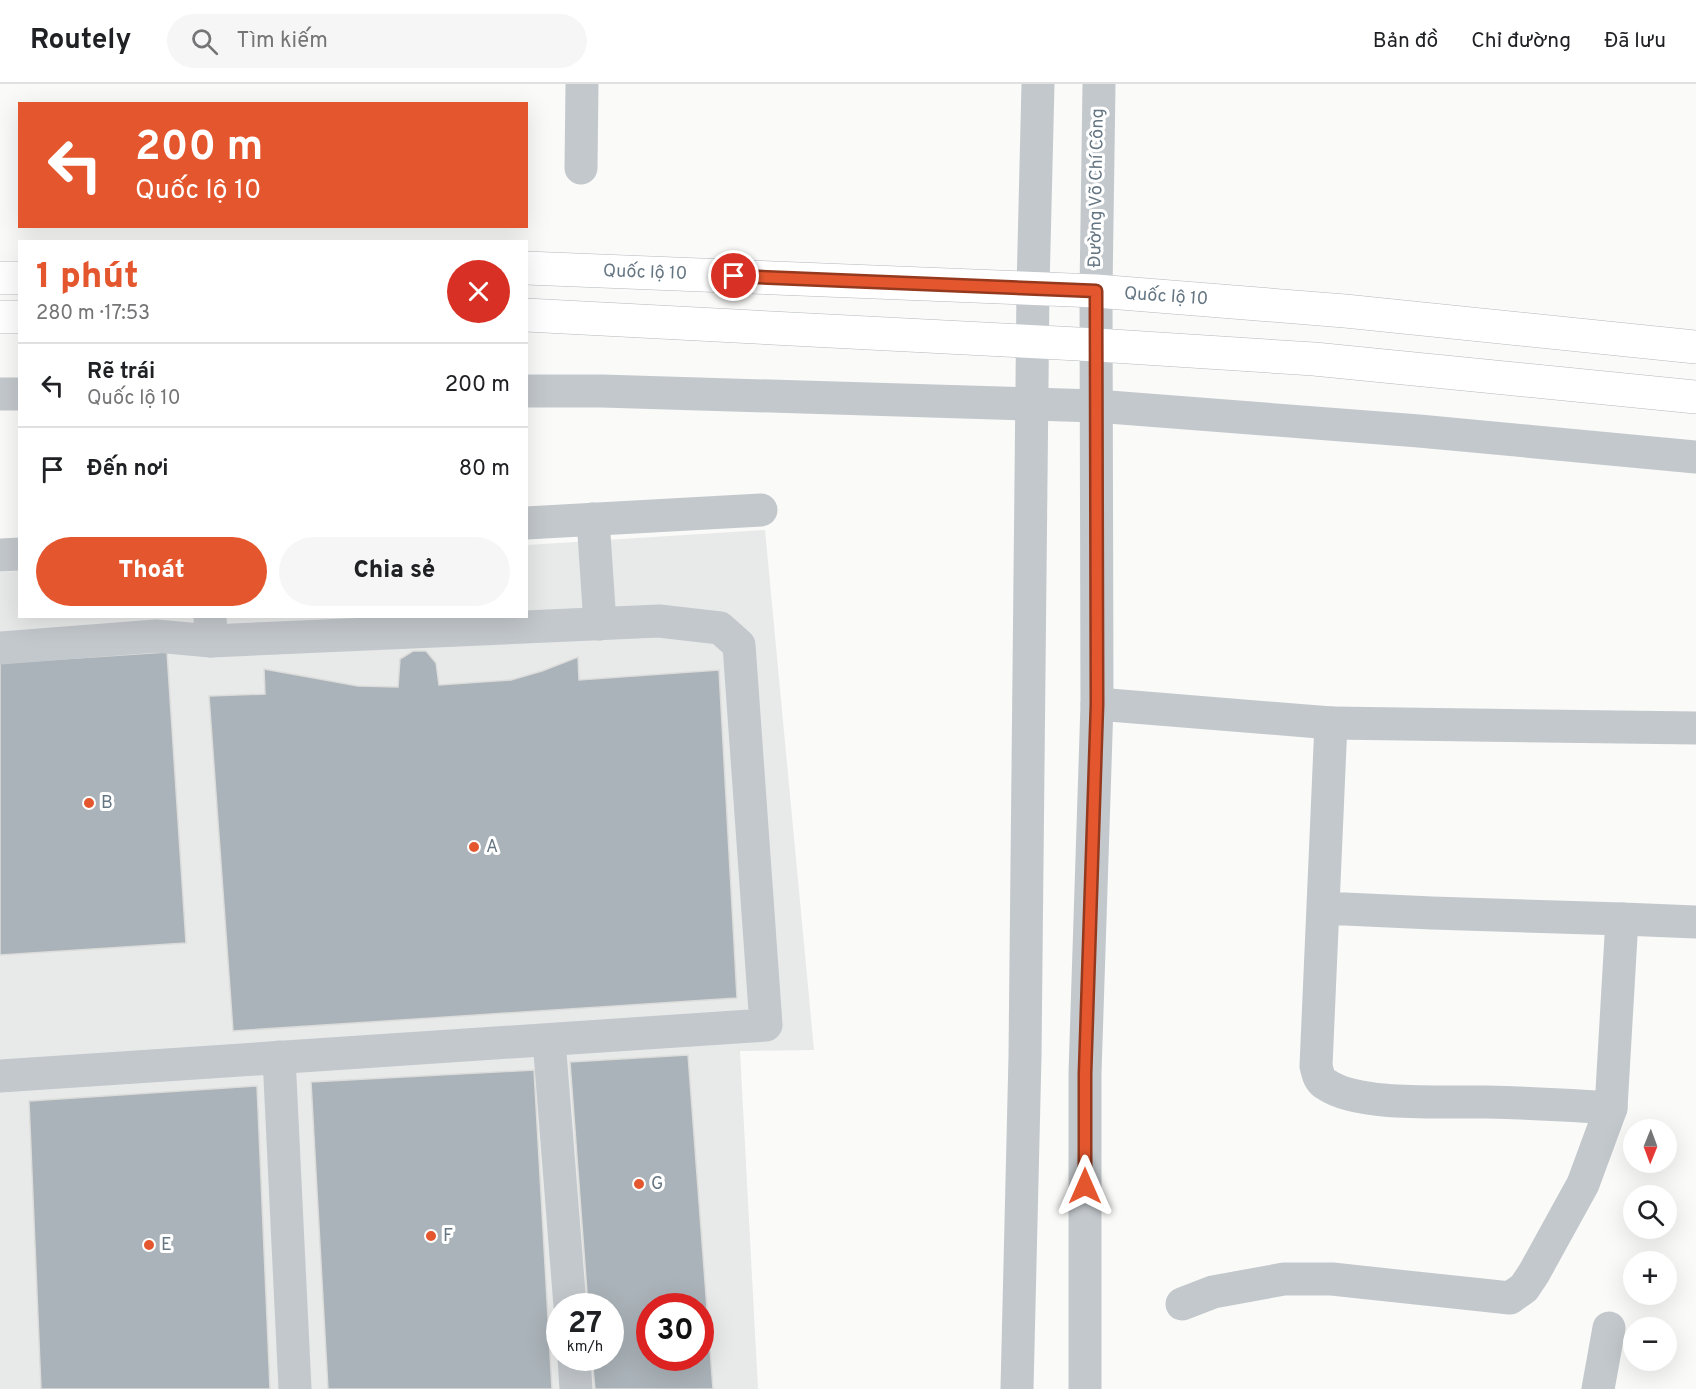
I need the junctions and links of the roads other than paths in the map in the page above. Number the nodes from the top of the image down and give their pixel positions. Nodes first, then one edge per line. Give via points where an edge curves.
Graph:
1 (582, 84) edge
2 (1038, 84) edge
3 (1099, 84) edge
4 (581, 168) dead end
5 (528, 268) edge
6 (0, 278) edge
7 (18, 278) edge
8 (1033, 288) junction
9 (1096, 291) junction
10 (528, 315) edge
11 (0, 317) edge
12 (18, 317) edge
13 (1032, 341) junction
14 (1097, 345) junction
15 (1696, 347) edge
16 (528, 391) edge
17 (0, 394) edge
18 (18, 394) edge
19 (1696, 397) edge
20 (1032, 404) junction
21 (1096, 406) junction
22 (1696, 457) edge
23 (761, 510) dead end
24 (593, 519) junction
25 (528, 523) edge
26 (18, 554) edge
27 (0, 555) edge
28 (600, 624) junction
29 (211, 629) edge
30 (0, 648) edge
31 (1097, 704) junction
32 (1331, 723) junction
33 (1696, 728) edge
34 (1323, 908) junction
35 (1622, 919) junction
36 (1696, 922) edge
37 (549, 1040) junction
38 (279, 1058) junction
39 (0, 1076) edge
40 (1611, 1108) junction
41 (569, 1293) edge
42 (1182, 1304) dead end
43 (1609, 1328) dead end
44 (575, 1371) edge
45 (295, 1389) edge
46 (576, 1389) edge
47 (1017, 1389) edge
48 (1085, 1389) edge
49 (1598, 1389) edge

1 - 4 street
2 - 8 street
3 - 9 street, Đường Võ Chí Công
5 - 8 highway, Quốc lộ 10
6 - 7 highway
8 - 9 highway, Quốc lộ 10
8 - 13 street
9 - 14 street, Đường Võ Chí Công
9 - 15 highway, Quốc lộ 10 via 1345,311
10 - 13 highway
11 - 12 highway
13 - 14 highway
13 - 20 street
14 - 19 highway via 1314,359
14 - 21 street, Đường Võ Chí Công
16 - 20 street
17 - 18 street
20 - 21 street
20 - 47 street
21 - 22 street
21 - 31 street, Đường Võ Chí Công
23 - 24 street
24 - 25 street
24 - 28 street
26 - 27 street
28 - 29 street
28 - 37 street via 659,621 720,628 739,645 766,1025
29 - 30 street
31 - 32 street
31 - 48 street, Đường Võ Chí Công via 1085,1074
32 - 33 street
32 - 34 street
34 - 35 street
34 - 40 street via 1316,1066 1325,1084 1364,1098
35 - 36 street
35 - 40 street
37 - 38 street
37 - 41 street
38 - 39 street
38 - 45 street
40 - 42 street via 1583,1184 1534,1273 1524,1288 1510,1298 1332,1280 1284,1279 1213,1292
43 - 49 street
44 - 46 street

